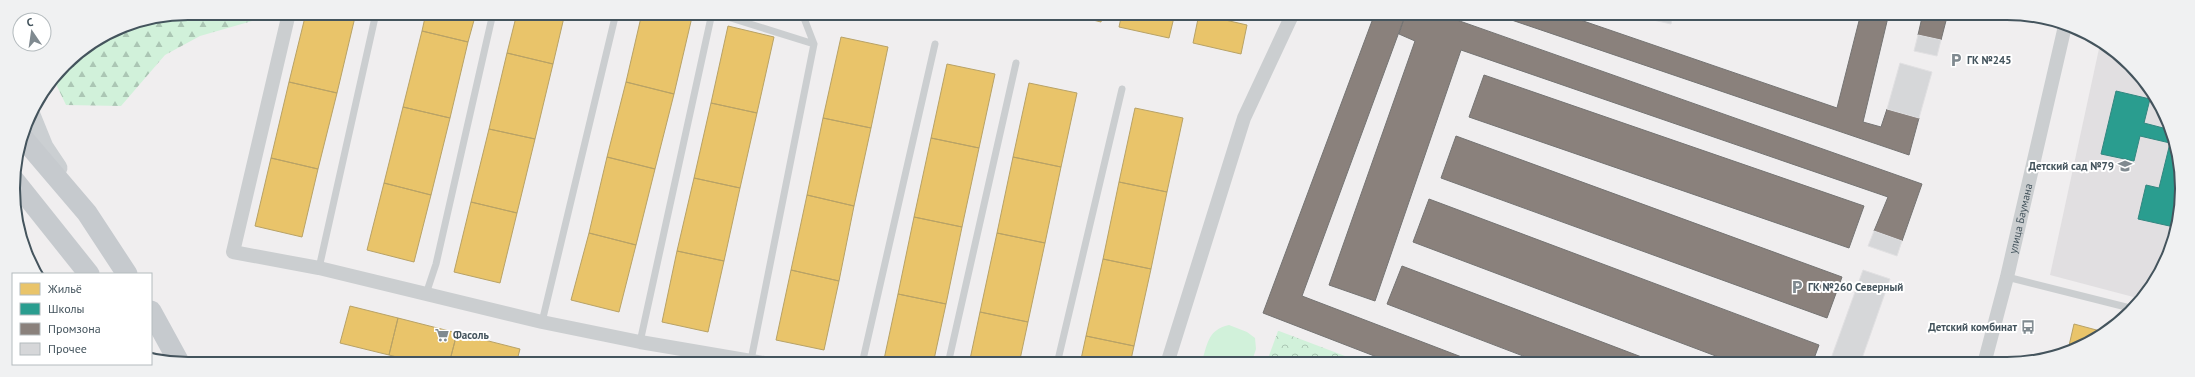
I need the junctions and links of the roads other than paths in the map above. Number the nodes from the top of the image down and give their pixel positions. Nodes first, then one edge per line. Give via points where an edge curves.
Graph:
1 (287, 20) edge
2 (374, 20) edge
3 (491, 20) edge
4 (614, 20) edge
5 (711, 20) edge
6 (736, 20) edge
7 (805, 20) edge
8 (1290, 20) edge
9 (2064, 30) edge
10 (814, 44) junction
11 (935, 44) dead end
12 (1016, 63) dead end
13 (1122, 89) dead end
14 (34, 122) edge
15 (26, 143) edge
16 (20, 188) edge
17 (87, 213) junction
18 (319, 268) junction
19 (88, 273) edge
20 (126, 273) edge
21 (2007, 277) junction
22 (426, 294) junction
23 (2127, 306) edge
24 (152, 314) edge
25 (542, 322) junction
26 (640, 342) junction
27 (176, 357) edge
28 (732, 357) edge
29 (751, 357) edge
30 (864, 357) edge
31 (950, 357) edge
32 (1059, 357) edge
33 (1168, 357) edge
34 (1986, 357) edge

1 - 18 street via 233,252
2 - 18 lane
3 - 22 lane via 436,264
4 - 25 lane
5 - 26 lane
6 - 10 lane
7 - 10 lane
8 - 33 street via 1244,118
9 - 21 street, улица Баумана
10 - 29 lane
11 - 30 lane
12 - 31 lane
13 - 32 lane
14 - 17 main road via 44,147
15 - 17 main road
16 - 19 main road
17 - 20 main road
18 - 22 street
21 - 23 lane
21 - 34 street, улица Баумана
22 - 25 street
24 - 27 main road
25 - 26 street
26 - 28 street

